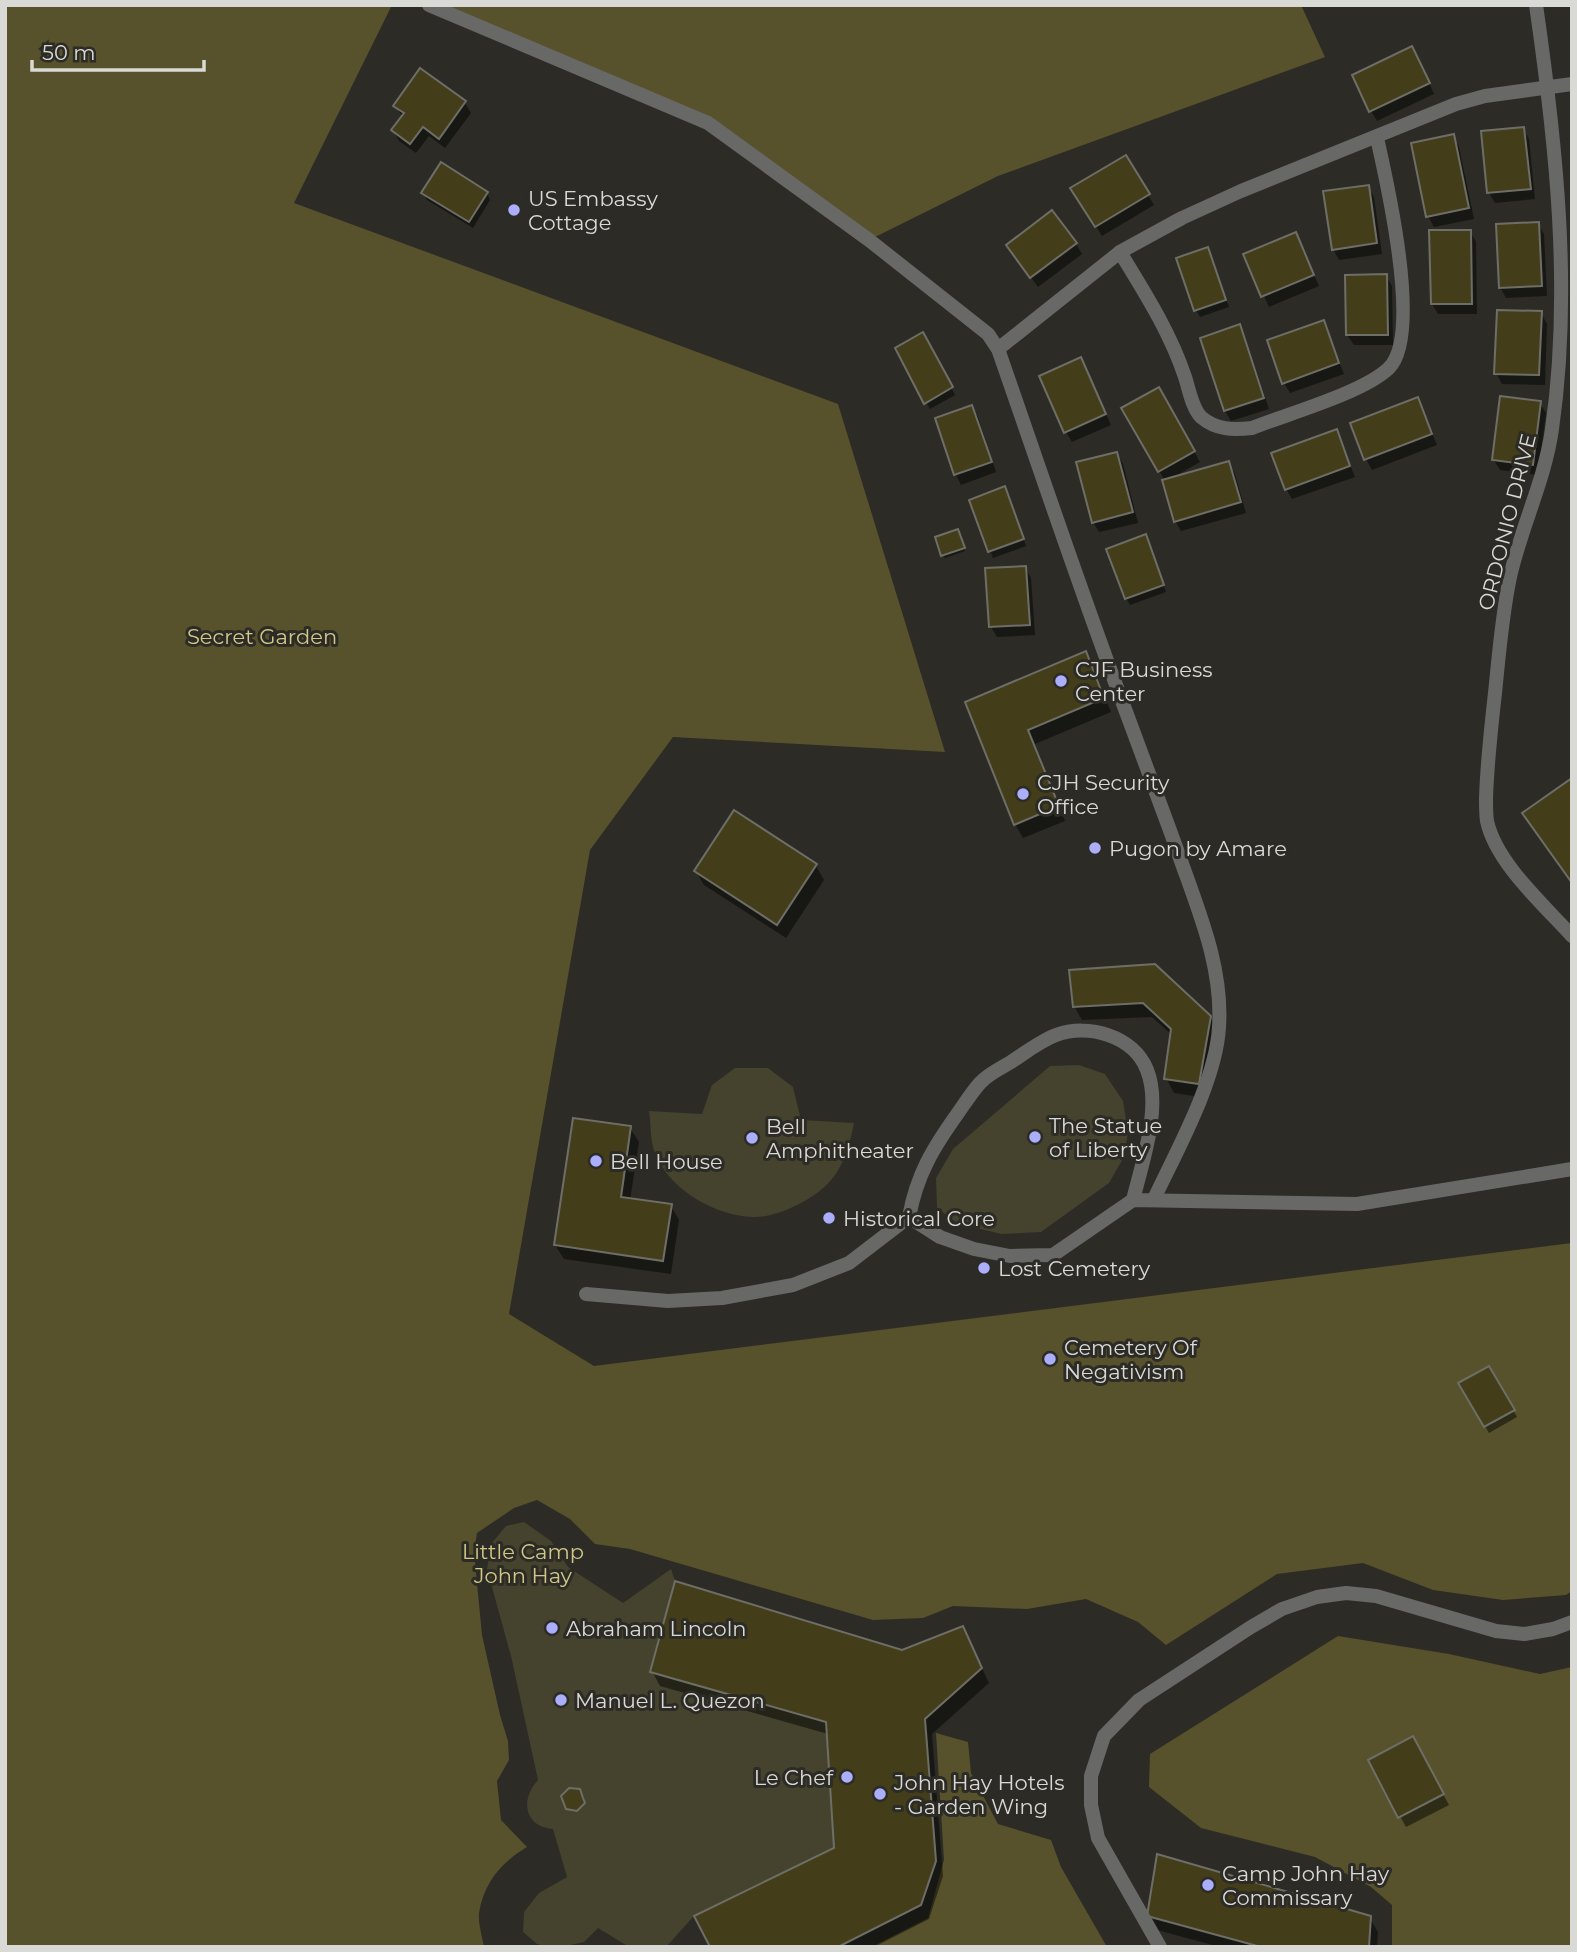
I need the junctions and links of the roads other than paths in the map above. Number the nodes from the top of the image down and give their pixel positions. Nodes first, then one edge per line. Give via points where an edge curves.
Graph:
1 (429, 5) edge
2 (1536, 5) edge
3 (1572, 84) edge
4 (1548, 89) junction
5 (1377, 138) junction
6 (1120, 252) junction
7 (998, 349) junction
8 (1572, 936) edge
9 (1572, 1169) edge
10 (1154, 1199) junction
11 (1133, 1200) junction
12 (909, 1217) junction
13 (586, 1294) dead end
14 (1572, 1622) edge
15 (1160, 1947) edge

1 - 7 street via 708,123 891,257 988,334
2 - 4 street, ORDONIO DRIVE
3 - 4 street
4 - 5 street via 1456,104
4 - 8 street, ORDONIO DRIVE via 1559,223 1557,391 1542,475 1506,598 1486,799 1487,821 1496,845
5 - 6 street via 1241,191
5 - 6 street via 1400,257 1402,325 1400,347 1390,367 1370,382 1252,428 1213,425 1198,415 1172,342
6 - 7 street
7 - 10 street via 1215,966 1219,1029 1211,1066
9 - 10 street via 1357,1204
10 - 11 street
11 - 12 street via 1053,1255 1010,1256 974,1249 940,1237
11 - 12 street via 1148,1137 1151,1091 1147,1070 1120,1040 1102,1032 1083,1031 1057,1034 981,1081 932,1150 915,1188
12 - 13 street via 849,1263 793,1285 722,1298 668,1301
14 - 15 street via 1524,1634 1484,1628 1376,1596 1346,1593 1317,1597 1282,1609 1139,1700 1104,1736 1090,1776 1091,1805 1098,1838

